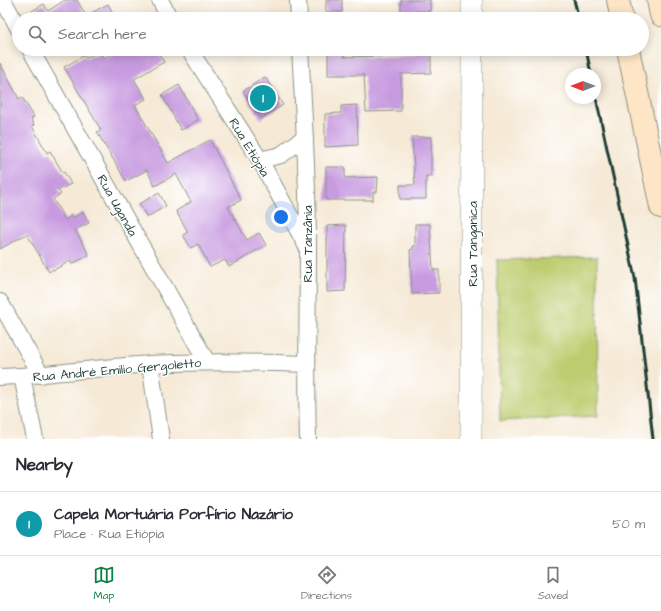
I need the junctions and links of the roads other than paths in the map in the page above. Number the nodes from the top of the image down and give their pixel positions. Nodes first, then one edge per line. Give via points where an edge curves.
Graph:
1 (3, 0) edge
2 (160, 0) edge
3 (298, 0) edge
4 (472, 0) edge
5 (618, 0) edge
6 (658, 0) edge
7 (166, 12) edge
8 (299, 12) edge
9 (472, 12) edge
10 (621, 12) edge
11 (661, 15) edge
12 (12, 16) edge
13 (34, 56) edge
14 (193, 56) edge
15 (300, 56) edge
16 (472, 56) edge
17 (629, 56) edge
18 (305, 138) junction
19 (260, 160) junction
20 (661, 207) edge
21 (308, 248) junction
22 (0, 302) edge
23 (206, 362) junction
24 (150, 364) junction
25 (306, 364) junction
26 (42, 375) junction
27 (22, 376) junction
28 (0, 377) edge
29 (35, 439) edge
30 (161, 439) edge
31 (308, 439) edge
32 (471, 439) edge

1 - 12 street
2 - 7 street
3 - 8 street
4 - 9 street
5 - 10 main road
6 - 11 main road
13 - 23 street, Rua Uganda
14 - 19 street, Rua Etiópia
15 - 18 street, Rua Tanzânia
16 - 32 street, Rua Tanganica
17 - 20 main road
18 - 19 street via 281,155
18 - 21 street, Rua Tanzânia
19 - 21 street, Rua Etiópia
21 - 25 street, Rua Tanzânia
22 - 26 street
23 - 24 street, Rua André Emílio Gergoletto
23 - 25 street, Rua André Emílio Gergoletto
24 - 26 street, Rua André Emílio Gergoletto
24 - 30 street
25 - 31 street, Rua Tanzânia
26 - 27 street, Rua André Emílio Gergoletto
27 - 28 street, Rua André Emílio Gergoletto
27 - 29 street

